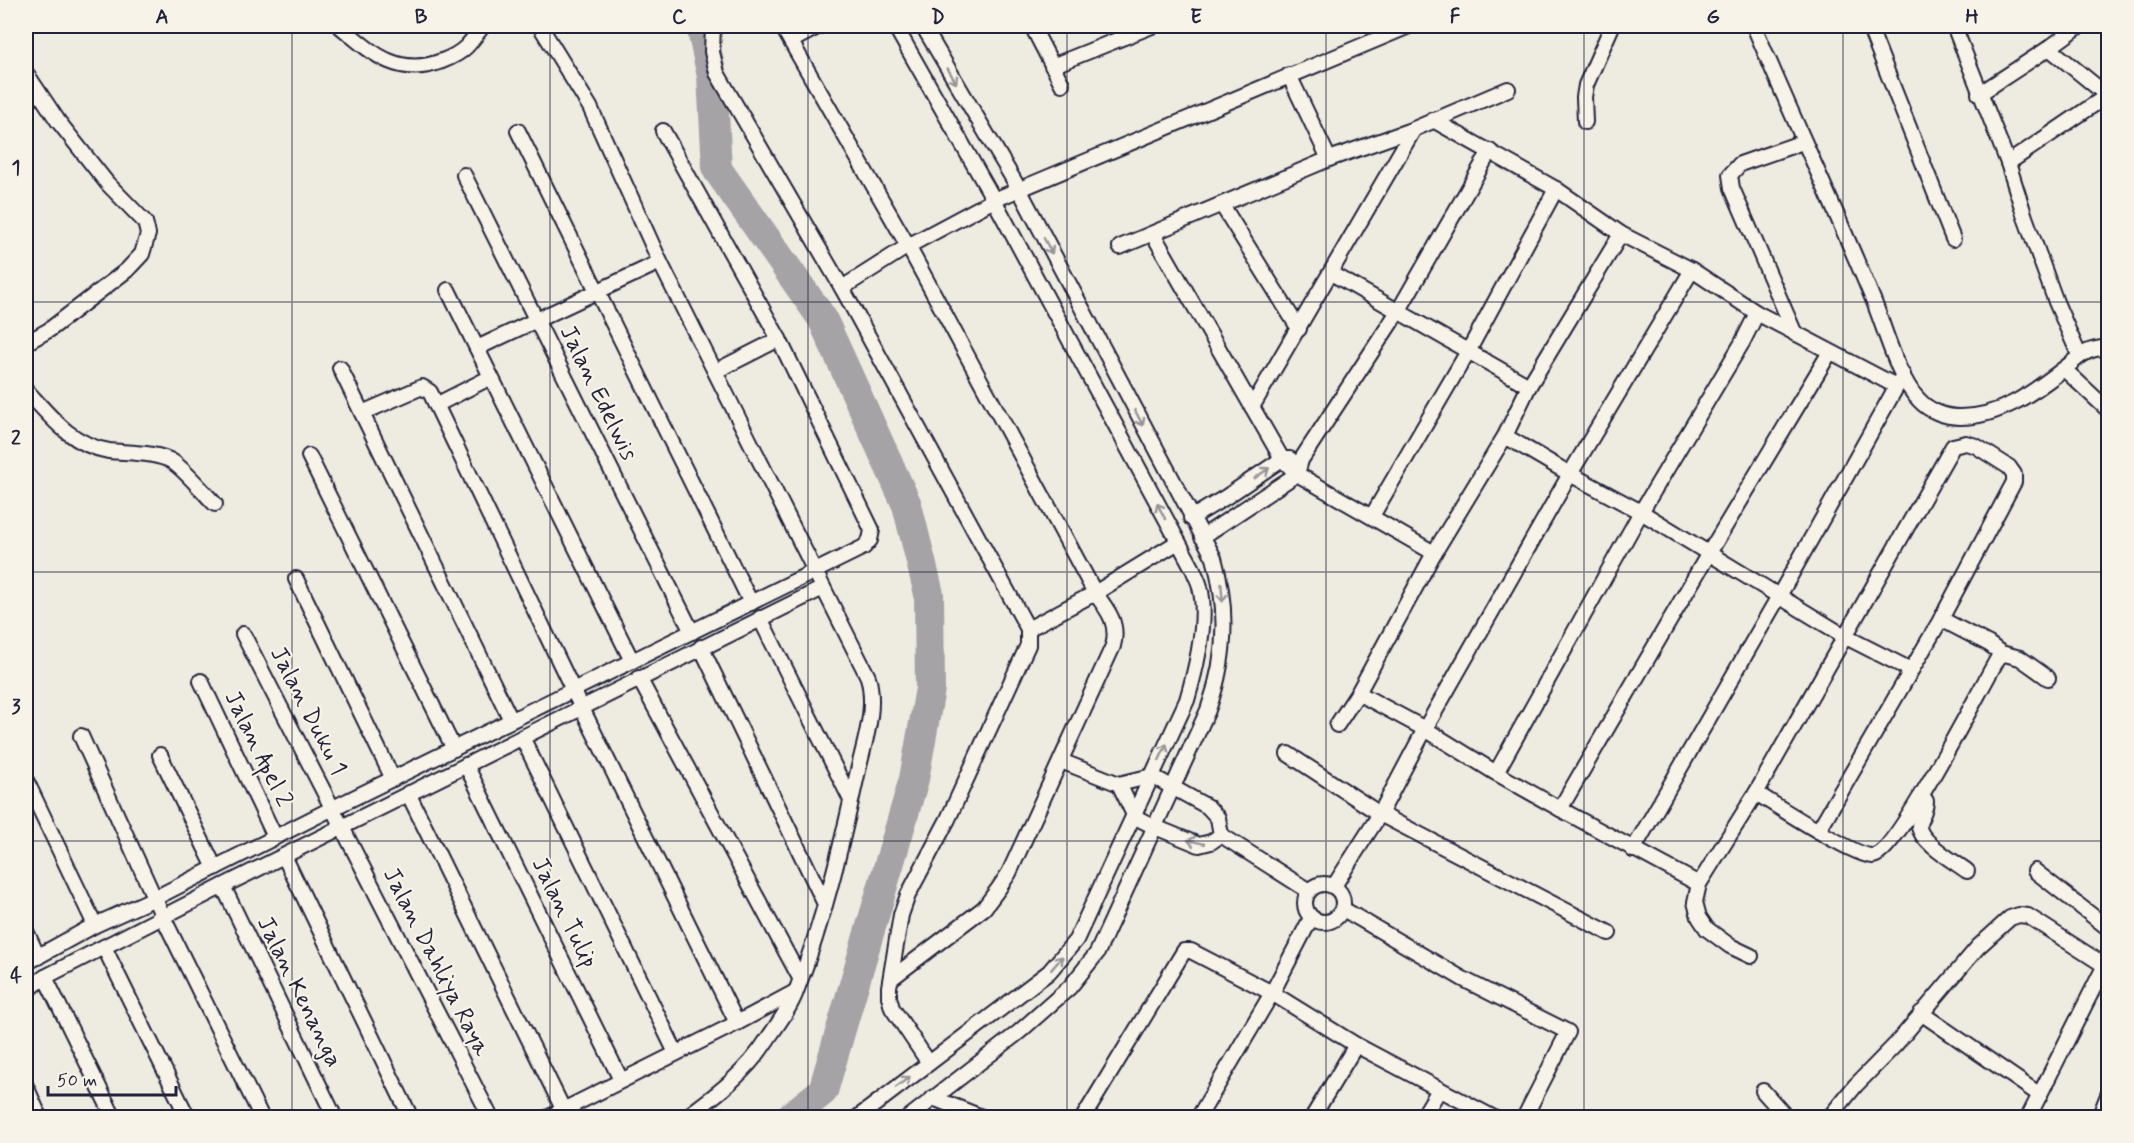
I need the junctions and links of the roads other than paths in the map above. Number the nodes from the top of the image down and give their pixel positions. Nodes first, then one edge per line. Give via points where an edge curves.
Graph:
1 (340, 26) edge
2 (483, 26) edge
3 (540, 26) edge
4 (713, 26) edge
5 (782, 26) edge
6 (819, 26) edge
7 (895, 26) edge
8 (923, 26) edge
9 (1032, 26) edge
10 (1152, 26) edge
11 (1409, 26) edge
12 (1612, 26) edge
13 (1754, 26) edge
14 (1869, 26) edge
15 (1954, 26) edge
16 (2079, 26) edge
17 (1127, 30) edge
18 (791, 41) junction
19 (2049, 48) junction
20 (1052, 66) junction
21 (26, 73) edge
22 (1289, 75) junction
23 (1062, 84) dead end
24 (1508, 89) dead end
25 (1979, 94) junction
26 (2108, 96) edge
27 (1432, 120) junction
28 (1585, 122) dead end
29 (1414, 129) junction
30 (518, 131) dead end
31 (663, 131) dead end
32 (1803, 142) junction
33 (1490, 151) junction
34 (1329, 159) junction
35 (2008, 163) junction
36 (464, 175) dead end
37 (1019, 189) junction
38 (1556, 189) junction
39 (994, 200) junction
40 (1222, 206) junction
41 (1153, 234) junction
42 (1621, 234) junction
43 (1953, 239) dead end
44 (908, 246) junction
45 (1120, 248) dead end
46 (660, 262) junction
47 (1692, 270) junction
48 (1331, 273) junction
49 (842, 288) junction
50 (448, 290) dead end
51 (597, 291) junction
52 (1399, 310) junction
53 (1757, 314) junction
54 (537, 320) junction
55 (1299, 329) junction
56 (1795, 334) junction
57 (779, 339) junction
58 (26, 343) edge
59 (477, 348) junction
60 (2109, 348) edge
61 (1469, 351) junction
62 (1830, 352) junction
63 (2079, 355) junction
64 (340, 368) dead end
65 (2064, 369) junction
66 (716, 371) junction
67 (491, 377) junction
68 (1899, 381) junction
69 (1529, 386) junction
70 (26, 390) edge
71 (436, 405) junction
72 (1252, 407) junction
73 (2109, 410) edge
74 (362, 413) junction
75 (1505, 436) junction
76 (309, 456) dead end
77 (1282, 459) junction
78 (1301, 460) junction
79 (1297, 474) junction
80 (1570, 474) junction
81 (215, 504) dead end
82 (1641, 512) junction
83 (1372, 516) junction
84 (1191, 518) junction
85 (1202, 537) junction
86 (1178, 542) junction
87 (1434, 553) junction
88 (1709, 553) junction
89 (1214, 558) junction
90 (1193, 569) junction
91 (815, 571) junction
92 (296, 579) dead end
93 (823, 588) junction
94 (1095, 593) junction
95 (1779, 596) junction
96 (751, 603) junction
97 (760, 618) junction
98 (1941, 620) junction
99 (1028, 629) junction
100 (692, 632) junction
101 (243, 634) dead end
102 (1846, 637) junction
103 (701, 647) junction
104 (2001, 653) junction
105 (632, 661) junction
106 (1911, 670) junction
107 (639, 678) junction
108 (2048, 678) dead end
109 (201, 681) dead end
110 (573, 690) junction
111 (1358, 693) junction
112 (582, 707) junction
113 (511, 720) junction
114 (1337, 725) dead end
115 (1425, 729) junction
116 (81, 736) dead end
117 (522, 736) junction
118 (454, 749) junction
119 (1288, 754) dead end
120 (159, 755) dead end
121 (1061, 760) junction
122 (465, 765) junction
123 (1496, 773) junction
124 (1152, 776) junction
125 (393, 778) junction
126 (26, 780) edge
127 (1119, 784) junction
128 (1173, 787) junction
129 (408, 793) junction
130 (1756, 793) junction
131 (1921, 794) junction
132 (851, 800) junction
133 (333, 808) junction
134 (1560, 809) junction
135 (1380, 814) junction
136 (1135, 817) junction
137 (342, 827) junction
138 (1155, 827) junction
139 (1818, 831) junction
140 (1221, 835) junction
141 (275, 837) junction
142 (1633, 850) junction
143 (284, 856) junction
144 (215, 868) junction
145 (1967, 871) dead end
146 (2035, 871) dead end
147 (1699, 884) junction
148 (223, 885) junction
149 (1334, 886) junction
150 (1309, 891) junction
151 (155, 898) junction
152 (825, 904) junction
153 (1343, 909) junction
154 (163, 917) junction
155 (1311, 918) junction
156 (95, 925) junction
157 (2109, 928) edge
158 (26, 931) edge
159 (1609, 933) dead end
160 (104, 948) junction
161 (1751, 956) dead end
162 (32, 960) edge
163 (2106, 961) edge
164 (45, 977) junction
165 (892, 978) junction
166 (799, 984) junction
167 (26, 991) edge
168 (1272, 993) junction
169 (1921, 1013) junction
170 (737, 1023) junction
171 (1356, 1045) junction
172 (676, 1053) junction
173 (928, 1063) junction
174 (621, 1080) junction
175 (26, 1086) edge
176 (1439, 1090) junction
177 (1763, 1091) dead end
178 (2040, 1095) junction
179 (2109, 1095) edge
180 (933, 1098) junction
181 (563, 1109) junction
182 (40, 1118) edge
183 (114, 1118) edge
184 (188, 1118) edge
185 (262, 1118) edge
186 (335, 1118) edge
187 (411, 1118) edge
188 (491, 1118) edge
189 (547, 1118) edge
190 (685, 1118) edge
191 (857, 1118) edge
192 (908, 1118) edge
193 (984, 1118) edge
194 (1083, 1118) edge
195 (1198, 1118) edge
196 (1312, 1118) edge
197 (1422, 1118) edge
198 (1494, 1118) edge
199 (1524, 1118) edge
200 (1787, 1118) edge
201 (1829, 1118) edge
202 (2028, 1118) edge
203 (2098, 1118) edge

1 - 2 street via 388,60 409,68 454,56 466,48
3 - 46 street via 590,107
4 - 49 street via 712,52 717,73
5 - 18 street
6 - 18 street
7 - 39 street
8 -> 37 street
9 - 20 street
10 - 17 street
11 - 22 street
12 - 28 street via 1586,85
13 - 32 street
14 - 43 street
15 - 25 street
16 - 19 street
17 - 20 street
18 - 44 street
19 - 25 street
19 - 26 street
20 - 23 street
21 - 58 street via 58,122 107,183 146,222 148,234 142,254 127,270 50,330
22 - 34 street
22 - 37 street
24 - 27 street
25 - 35 street
26 - 35 street
27 - 29 street
27 - 33 street
29 - 34 street
29 - 48 street
30 - 51 street
31 - 57 street
32 - 56 street via 1740,164 1730,175 1732,188
32 - 68 street via 1881,318
33 - 38 street
33 - 52 street
34 - 40 street
35 - 63 street via 2056,302
36 - 54 street, Jalan Edelwis
37 - 39 street
37 -> 84 street
38 - 42 street
38 - 61 street
39 - 44 street
86 -> 39 street
40 - 41 street
40 - 55 street
41 - 45 street
41 - 72 street
42 - 47 street
42 - 69 street
44 - 49 street
44 - 94 street
46 - 51 street
46 - 66 street
47 - 53 street
47 - 80 street
48 - 52 street
48 - 55 street
49 - 99 street
50 - 59 street
51 - 54 street
51 - 96 street
52 - 61 street
52 - 78 street
53 - 56 street
53 - 82 street
54 - 59 street
54 - 100 street, Jalan Edelwis
55 - 72 street
56 - 62 street
57 - 66 street
57 - 91 street via 872,530 864,547
59 - 67 street
60 - 63 street
61 - 69 street
61 - 83 street
62 - 68 street
62 - 88 street
63 - 65 street
64 - 74 street
65 - 68 street via 2004,408 1960,417 1930,409
65 - 73 street
66 - 91 street
67 - 71 street
67 - 105 street
68 - 95 street
69 - 75 street
70 - 81 street via 70,435 106,451 173,462
71 - 74 street via 430,392 422,387
71 - 110 street
72 - 77 street
74 - 113 street
75 - 80 street
75 - 87 street
76 - 118 street
77 - 78 street
77 - 79 street
84 -> 77 street
78 - 79 street
79 - 83 street
79 - 85 street
80 - 82 street
80 - 115 street
82 - 88 street
82 - 123 street
83 - 87 street
84 - 85 street
85 - 89 street
86 - 90 street
86 - 94 street
87 - 111 street
88 - 95 street
88 - 134 street
89 - 90 street
89 -> 128 street via 1222,584 1224,625 1218,681
124 -> 90 street via 1187,700 1196,670 1202,619 1201,587
91 - 93 street
91 - 96 street
92 - 125 street
93 - 97 street
93 - 132 street via 872,691
94 - 99 street
94 - 121 street via 1112,618 1115,636
95 - 102 street
95 - 142 street
96 - 100 street
97 - 103 street
97 - 132 street
98 - 102 street via 2014,482 2009,467 1966,443 1953,446
98 - 104 street
98 - 106 street
99 - 165 street via 1028,645 948,819 908,895 901,915
100 - 105 street
101 - 133 street, Jalan Duku 1
102 - 106 street
102 - 130 street
103 - 107 street
103 - 152 street
104 - 108 street via 2020,658
104 - 131 street
105 - 110 street
106 - 139 street
107 - 112 street
107 - 166 street
109 - 141 street, Jalan Apel 2
110 - 112 street
110 - 113 street
111 - 114 street
111 - 115 street
112 - 117 street
112 - 170 street
113 - 118 street
115 - 123 street
115 - 135 street
116 - 151 street
117 - 122 street
117 - 172 street
118 - 125 street
119 - 135 street
120 - 144 street
121 - 127 street
121 - 165 street via 1009,873 990,901
122 - 129 street
122 - 174 street, Jalan Tulip
123 - 134 street
124 - 127 street
124 - 128 street
124 - 136 street
125 - 133 street
126 - 156 street
127 - 136 street
128 - 138 street
128 - 140 street via 1208,807 1218,818
129 - 137 street
129 - 181 street
130 - 139 street
130 - 147 street
131 - 139 street via 1884,850 1873,856 1863,855
131 - 145 street via 1926,801 1919,828 1923,835
132 - 152 street
133 - 137 street, Jalan Duku 1
133 - 141 street
134 - 142 street
135 - 149 street
135 - 159 street
136 - 138 street
173 -> 136 street via 1049,972 1076,940
137 - 143 street
137 - 188 street, Jalan Dahliya Raya
140 -> 138 street via 1199,845
138 - 180 street via 1096,953 1070,987
140 - 150 street
141 - 144 street
142 - 147 street
143 - 148 street
143 - 187 street
144 - 151 street
146 - 157 street
147 - 161 street via 1695,902 1707,929
148 - 154 street
148 - 186 street, Jalan Kenanga
149 - 150 street via 1321,884
149 - 153 street via 1342,896
150 - 155 street via 1305,905
151 - 154 street
151 - 156 street
152 - 166 street
153 - 155 street via 1329,923
153 - 199 street via 1463,979 1568,1032
154 - 160 street
154 - 185 street
155 - 168 street
156 - 162 street
158 - 162 street
160 - 164 street
160 - 184 street
163 - 169 street via 2028,916 2019,915 2010,918 1978,946
163 - 178 street
164 - 167 street
164 - 183 street
165 - 173 street via 892,1008
166 - 170 street
166 - 190 street via 766,1042 731,1083
168 - 171 street
168 - 194 street via 1191,951 1184,951
168 - 195 street
169 - 178 street
169 - 201 street
170 - 172 street
171 - 176 street
171 - 196 street
172 - 174 street
191 -> 173 street
174 - 181 street
175 - 182 street
176 - 197 street
176 - 198 street
177 - 200 street
178 - 202 street
179 - 203 street
180 - 192 street
180 - 193 street
181 - 189 street

